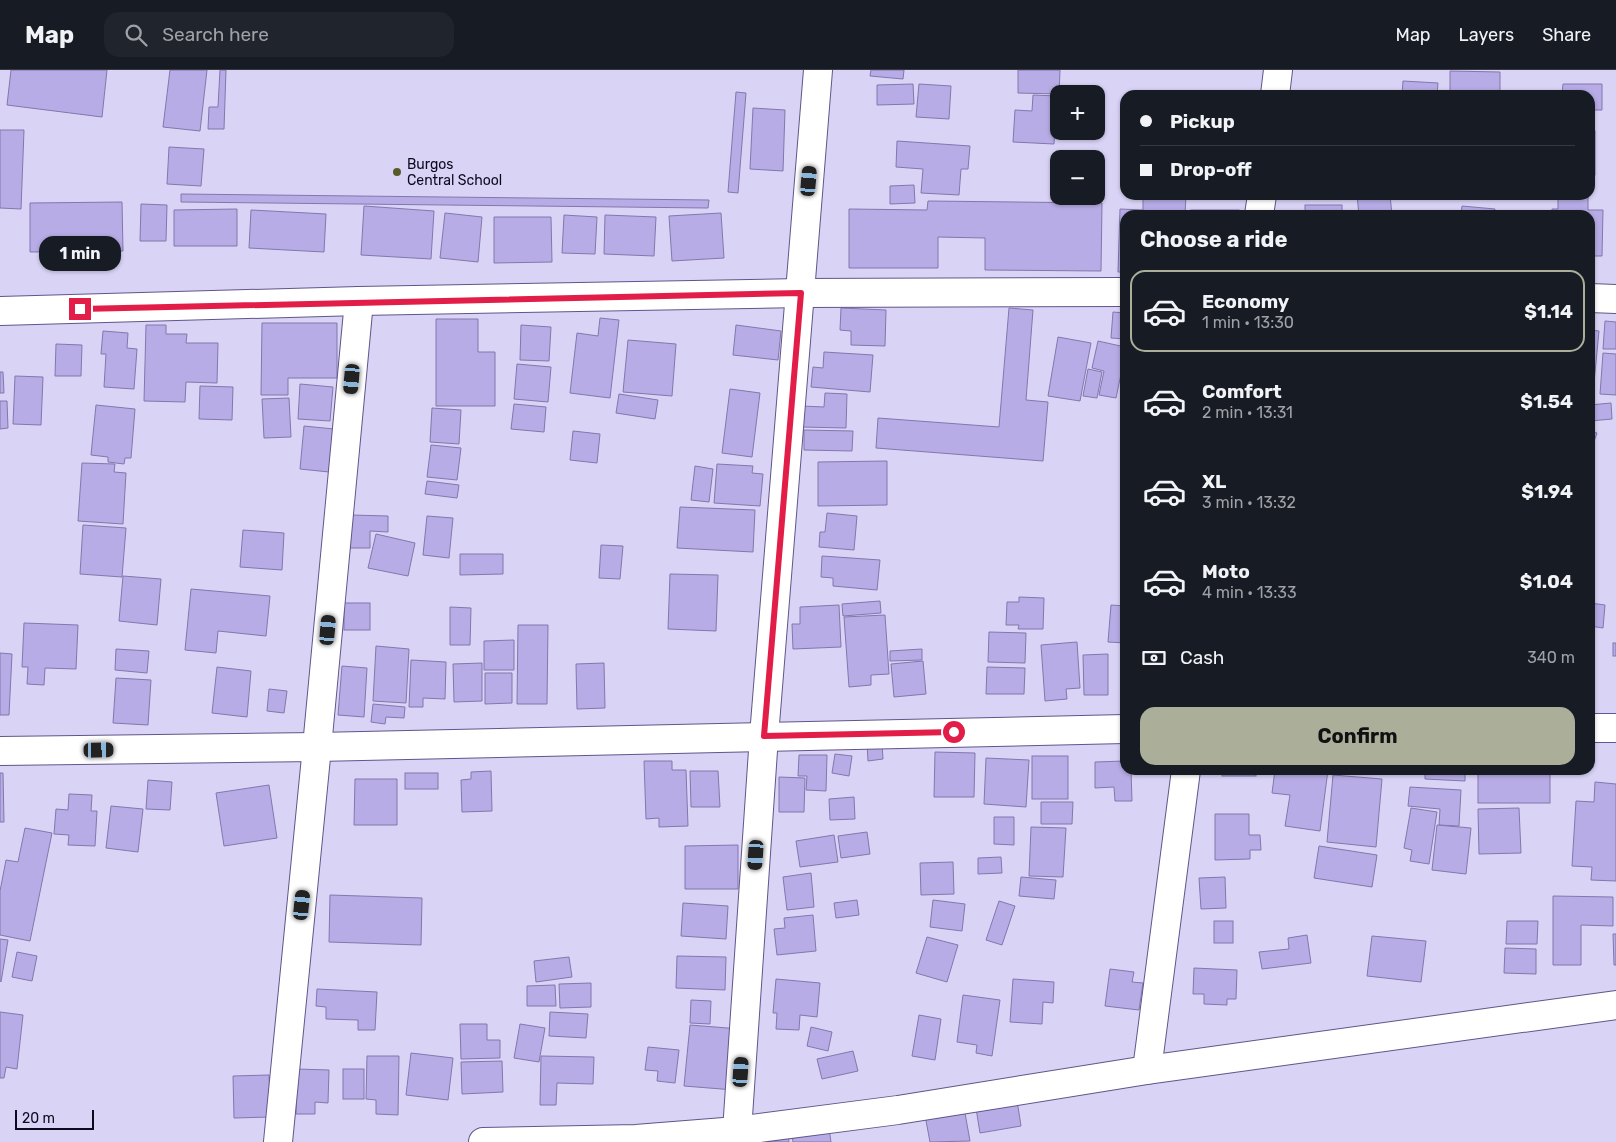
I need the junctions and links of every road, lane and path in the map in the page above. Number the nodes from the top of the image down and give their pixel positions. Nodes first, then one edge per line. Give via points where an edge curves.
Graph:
1 (818, 70) edge
2 (1278, 70) edge
3 (1276, 90) edge
4 (1120, 292) edge
5 (801, 293) junction
6 (1595, 298) edge
7 (1616, 299) edge
8 (359, 301) junction
9 (0, 311) edge
10 (1595, 728) edge
11 (1616, 728) edge
12 (1120, 729) edge
13 (764, 736) junction
14 (318, 746) junction
15 (0, 751) edge
16 (1185, 775) edge
17 (1616, 1005) edge
18 (1147, 1070) junction
19 (737, 1131) junction
20 (278, 1142) edge
21 (483, 1142) edge

1 - 5 street
2 - 3 street
4 - 5 street
5 - 8 street
5 - 13 street
6 - 7 street
8 - 9 street
8 - 14 street
10 - 11 street
12 - 13 street
13 - 14 street
13 - 19 street
14 - 15 street
14 - 20 street
16 - 18 street
17 - 18 street
18 - 19 street via 898,1110
19 - 21 street via 636,1139

